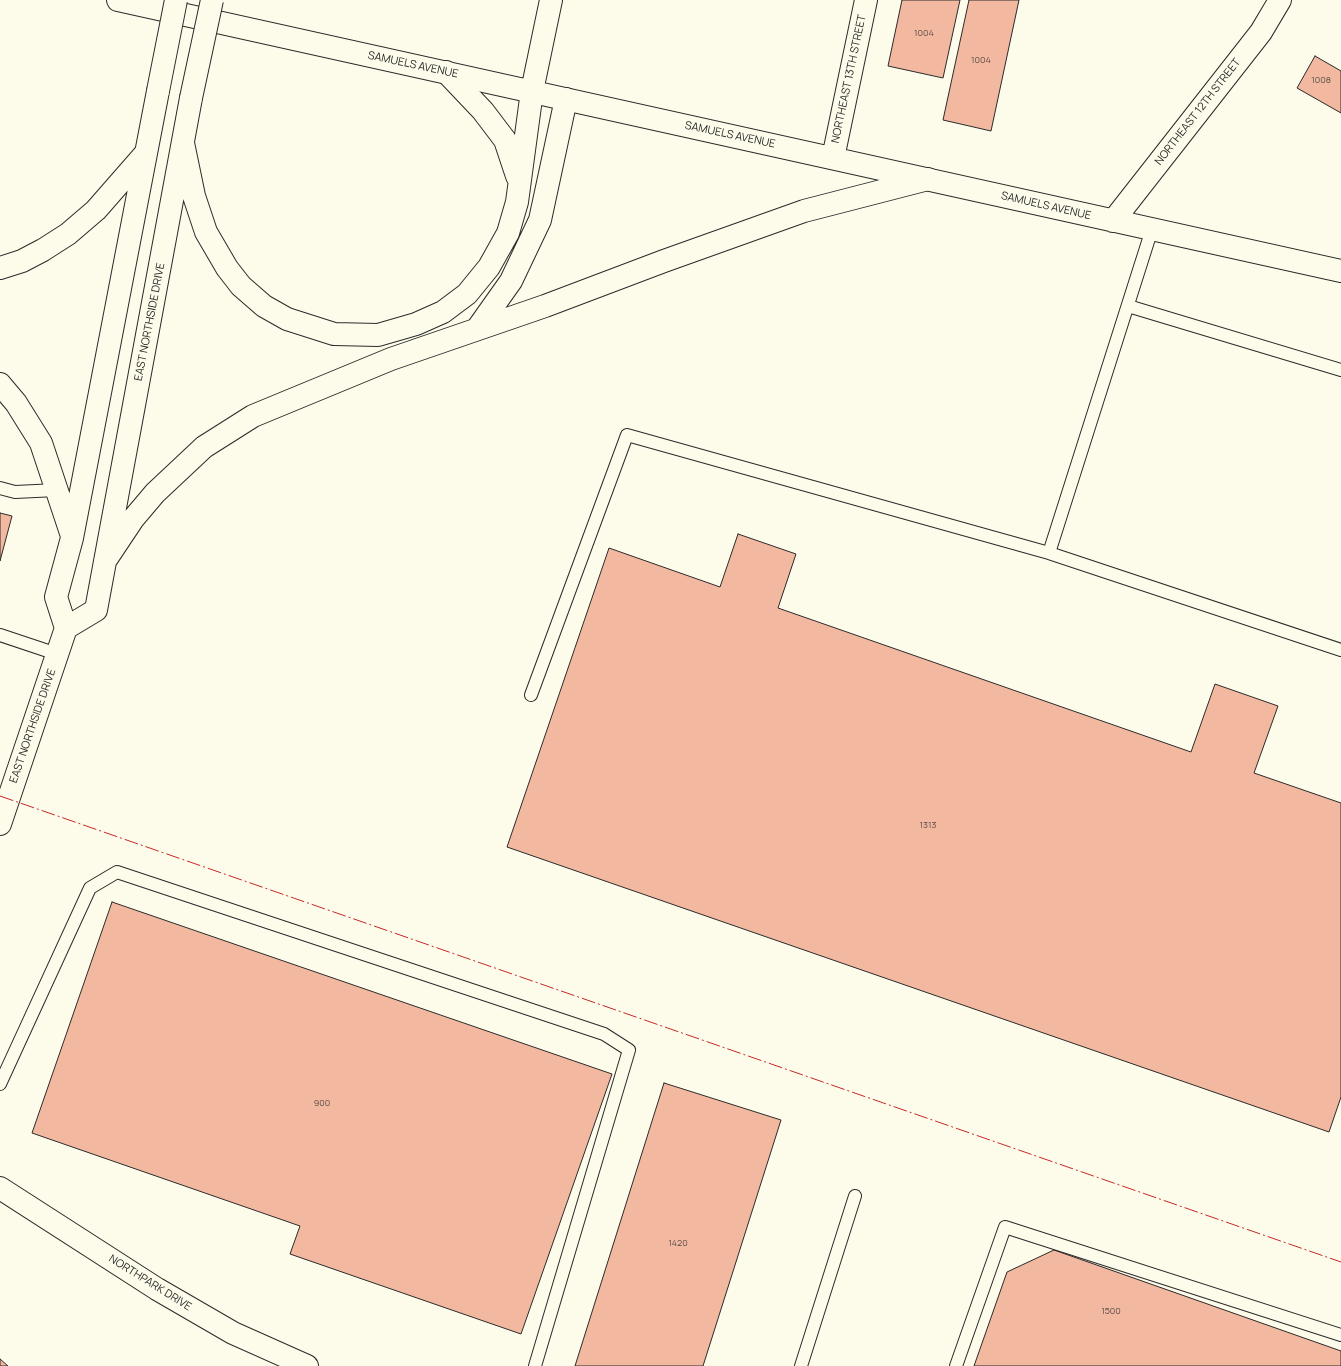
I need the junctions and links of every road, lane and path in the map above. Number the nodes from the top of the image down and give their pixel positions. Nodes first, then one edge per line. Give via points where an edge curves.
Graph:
1 (118, 0) edge
2 (176, 0) edge
3 (212, 0) edge
4 (551, 0) edge
5 (866, 0) edge
6 (1280, 0) edge
7 (446, 72) junction
8 (532, 91) junction
9 (566, 99) junction
10 (183, 143) junction
11 (146, 154) junction
12 (832, 158) junction
13 (928, 179) junction
14 (519, 182) junction
15 (1112, 221) junction
16 (1152, 229) junction
17 (0, 268) edge
18 (1341, 271) edge
19 (1128, 306) junction
20 (477, 329) junction
21 (1341, 370) edge
22 (0, 384) edge
23 (0, 488) edge
24 (57, 490) junction
25 (72, 538) junction
26 (1049, 553) junction
27 (105, 561) junction
28 (66, 628) junction
29 (0, 635) edge
30 (1341, 650) edge
31 (57, 654) junction
32 (531, 695) dead end
33 (0, 824) edge
34 (0, 1084) edge
35 (0, 1188) edge
36 (855, 1196) dead end
37 (1341, 1335) edge
38 (307, 1366) edge
39 (535, 1366) edge
40 (801, 1366) edge
41 (956, 1366) edge

1 - 7 street, SAMUELS AVENUE
2 - 11 street, bridge
3 - 10 street, EAST NORTHSIDE DRIVE, bridge
4 - 8 street
5 - 12 street, NORTHEAST 13TH STREET
6 - 15 street, NORTHEAST 12TH STREET via 1261,32
7 - 8 street, SAMUELS AVENUE
7 - 14 street via 484,111 505,140
8 - 9 street, SAMUELS AVENUE
8 - 14 street
9 - 12 street, SAMUELS AVENUE
9 - 20 street via 540,220 511,281
10 - 14 street via 194,196 206,232 240,286 264,306 287,320 334,334 378,335 416,324 443,312 467,294 489,267 508,233 517,202
10 - 27 street, EAST NORTHSIDE DRIVE
11 - 17 street via 96,210 68,234 22,261
11 - 25 street
12 - 13 street, SAMUELS AVENUE
13 - 15 street, SAMUELS AVENUE
13 - 20 street via 804,211
15 - 16 street, SAMUELS AVENUE
16 - 18 street, SAMUELS AVENUE
16 - 19 lane
19 - 21 lane
19 - 26 lane
20 - 27 street via 391,359 253,416 204,447 155,493 133,519
22 - 24 street via 16,403 42,443
23 - 24 lane via 15,492
24 - 25 street
25 - 28 street via 56,597
26 - 30 lane
26 - 32 lane via 627,434
27 - 28 street, EAST NORTHSIDE DRIVE via 96,610
28 - 31 street, EAST NORTHSIDE DRIVE
29 - 31 lane
31 - 33 street, EAST NORTHSIDE DRIVE
34 - 39 lane via 90,888 117,872 604,1034 629,1050
35 - 38 street, NORTHPARK DRIVE via 157,1290 233,1333
36 - 40 lane
37 - 41 lane via 1005,1227

